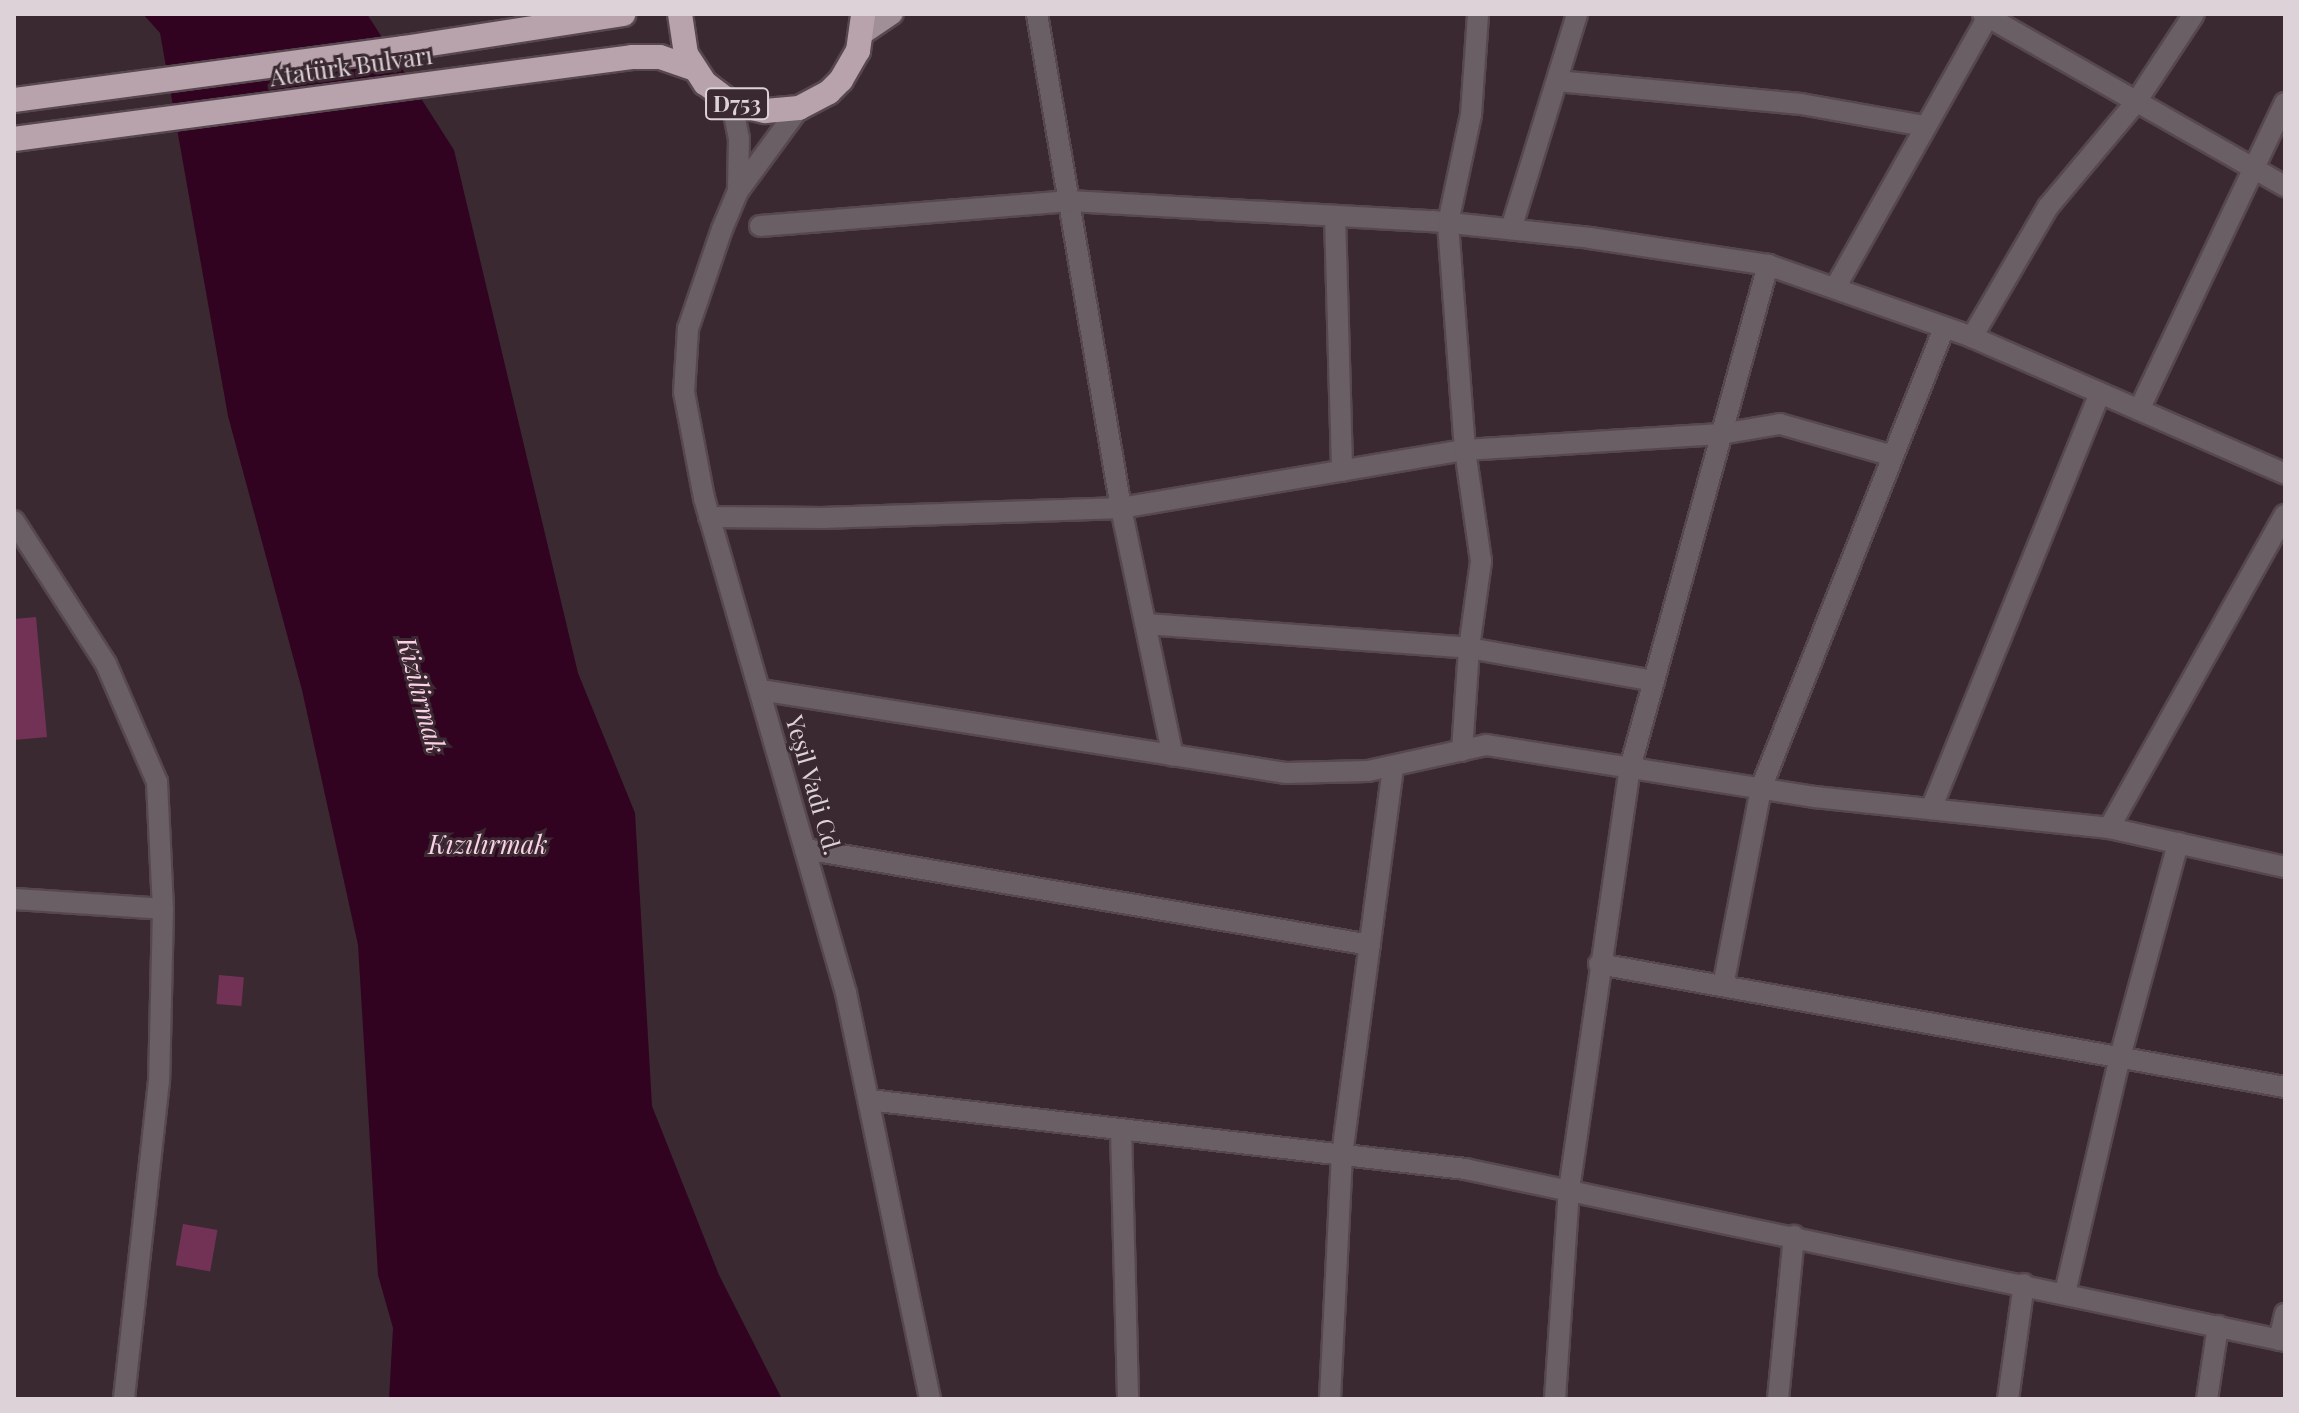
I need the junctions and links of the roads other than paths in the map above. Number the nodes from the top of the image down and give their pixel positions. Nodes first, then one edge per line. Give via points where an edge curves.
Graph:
1 (623, 14) edge
2 (680, 14) edge
3 (893, 14) edge
4 (1037, 14) edge
5 (1478, 14) edge
6 (1577, 14) edge
7 (2194, 14) edge
8 (1985, 15) edge
9 (863, 24) edge
10 (694, 69) junction
11 (1557, 81) junction
12 (14, 93) edge
13 (42, 97) junction
14 (14, 100) edge
15 (2136, 102) junction
16 (732, 103) junction
17 (2285, 103) edge
18 (799, 108) junction
19 (1925, 126) junction
20 (14, 139) edge
21 (2251, 168) junction
22 (2285, 186) edge
23 (738, 191) junction
24 (1070, 201) junction
25 (1335, 216) junction
26 (1448, 223) junction
27 (760, 226) dead end
28 (1511, 229) junction
29 (1768, 265) junction
30 (1835, 288) junction
31 (1944, 327) junction
32 (1972, 337) junction
33 (2100, 393) junction
34 (2139, 410) junction
35 (1721, 434) junction
36 (1465, 450) junction
37 (1893, 456) junction
38 (1342, 471) junction
39 (2285, 474) edge
40 (1121, 508) junction
41 (2285, 515) edge
42 (709, 517) junction
43 (14, 521) edge
44 (1146, 624) junction
45 (1469, 648) junction
46 (1654, 681) junction
47 (760, 690) junction
48 (1462, 751) junction
49 (1173, 756) junction
50 (1393, 766) junction
51 (1630, 768) junction
52 (1761, 788) junction
53 (1931, 809) junction
54 (2109, 828) junction
55 (2178, 843) junction
56 (805, 849) junction
57 (2285, 867) edge
58 (14, 899) edge
59 (163, 909) junction
60 (1370, 945) junction
61 (1599, 964) junction
62 (1723, 986) junction
63 (2120, 1057) junction
64 (2285, 1087) edge
65 (869, 1100) junction
66 (1121, 1129) junction
67 (1342, 1155) junction
68 (1569, 1190) junction
69 (1794, 1236) junction
70 (2024, 1284) junction
71 (2065, 1293) junction
72 (2285, 1314) edge
73 (2218, 1326) junction
74 (2282, 1341) edge
75 (124, 1399) edge
76 (930, 1399) edge
77 (1128, 1399) edge
78 (1330, 1399) edge
79 (1555, 1399) edge
80 (1778, 1399) edge
81 (2008, 1399) edge
82 (2207, 1399) edge

1 - 13 highway, Atatürk Bulvarı
2 - 10 highway, Atatürk Bulvarı / D753 via 681,38
3 - 9 main road, Atatürk Bulvarı
4 - 24 street
5 - 26 street via 1471,115
6 - 11 street
7 - 15 street
8 - 15 street
8 - 19 street
9 - 18 highway, Atatürk Bulvarı / D753 via 851,66 841,80
10 - 16 highway, Atatürk Bulvarı / D753
10 - 20 highway, Atatürk Bulvarı via 660,57 632,57
11 - 19 street via 1801,104
11 - 28 street
12 - 13 street
13 - 14 highway, Atatürk Bulvarı
15 - 21 street
15 - 32 street via 2048,207
16 - 18 highway, Atatürk Bulvarı / D753 via 765,111
16 - 23 street via 739,138
17 - 21 street
18 - 23 street
19 - 30 street
21 - 22 street
21 - 34 street
23 - 42 street, Yeşil Vadi Cd. via 688,329 684,392
24 - 25 street
24 - 27 street
24 - 40 street
25 - 26 street
25 - 38 street
26 - 28 street
26 - 36 street
28 - 29 street
29 - 30 street
29 - 35 street
30 - 31 street
31 - 32 street
31 - 37 street
32 - 33 street
33 - 34 street
33 - 53 street
34 - 39 street
35 - 36 street
35 - 37 street via 1780,424
35 - 46 street
36 - 38 street
36 - 45 street via 1481,561
37 - 52 street
38 - 40 street
40 - 42 street
40 - 44 street
41 - 54 street
42 - 47 street, Yeşil Vadi Cd.
43 - 59 street via 106,664 157,782
44 - 45 street
44 - 49 street
45 - 46 street
45 - 48 street
46 - 51 street
47 - 49 street
47 - 56 street, Yeşil Vadi Cd.
48 - 50 street
48 - 51 street via 1486,745
49 - 50 street via 1286,773
50 - 60 street
51 - 52 street
51 - 61 street
52 - 53 street
52 - 62 street
53 - 54 street
54 - 55 street
55 - 57 street
55 - 63 street
56 - 60 street
56 - 65 street, Yeşil Vadi Cd. via 846,993
58 - 59 street
59 - 75 street via 159,1081
60 - 67 street
61 - 62 street
61 - 68 street
62 - 63 street
63 - 64 street
63 - 71 street
65 - 66 street
65 - 76 street, Yeşil Vadi Cd.
66 - 67 street
66 - 77 street
67 - 68 street via 1465,1169
67 - 78 street
68 - 69 street
68 - 79 street
69 - 70 street
69 - 80 street
70 - 71 street
70 - 81 street
71 - 73 street
72 - 74 street
73 - 74 street
73 - 82 street

